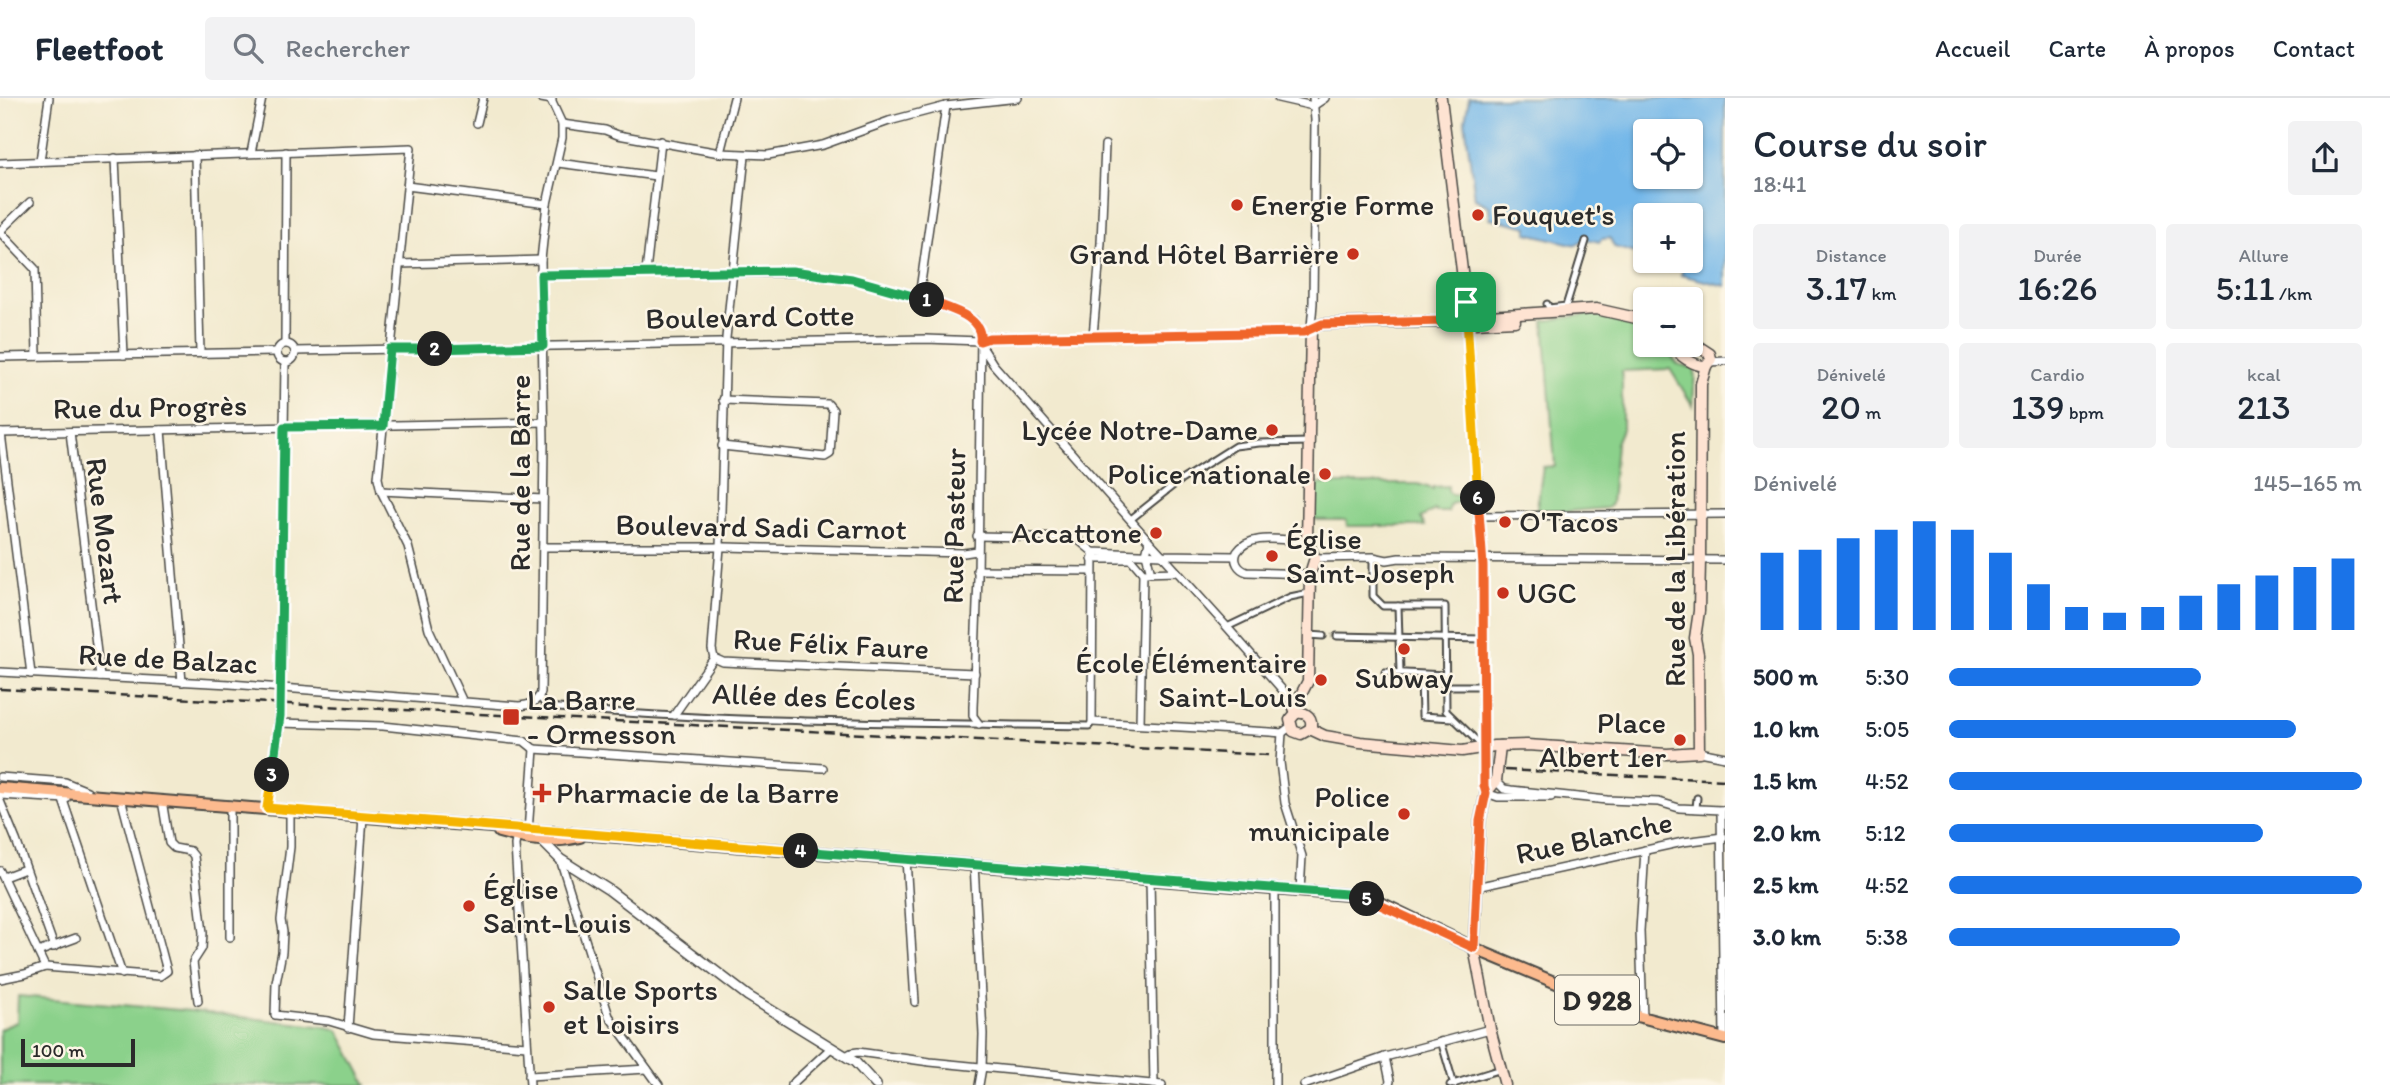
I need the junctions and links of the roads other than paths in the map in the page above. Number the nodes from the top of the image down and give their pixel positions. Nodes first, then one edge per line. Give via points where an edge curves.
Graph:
1 (49, 98) edge
2 (261, 98) edge
3 (483, 98) edge
4 (541, 98) edge
5 (734, 98) edge
6 (1017, 98) edge
7 (1278, 98) edge
8 (1325, 98) edge
9 (1441, 98) edge
10 (551, 99) edge
11 (982, 100) edge
12 (1313, 102) edge
13 (946, 107) junction
14 (477, 124) dead end
15 (562, 124) junction
16 (661, 141) junction
17 (1105, 145) dead end
18 (286, 152) junction
19 (251, 153) junction
20 (720, 153) junction
21 (195, 155) junction
22 (745, 156) junction
23 (115, 158) junction
24 (40, 161) junction
25 (0, 163) edge
26 (558, 163) junction
27 (656, 176) junction
28 (407, 186) junction
29 (30, 202) dead end
30 (547, 204) junction
31 (0, 231) edge
32 (7, 239) junction
33 (1586, 241) dead end
34 (0, 246) edge
35 (541, 260) junction
36 (399, 264) junction
37 (646, 272) junction
38 (732, 272) junction
39 (541, 275) junction
40 (919, 297) junction
41 (1466, 300) junction
42 (1547, 304) dead end
43 (1489, 316) junction
44 (1633, 319) edge
45 (1468, 320) junction
46 (1633, 320) edge
47 (1444, 321) junction
48 (1311, 328) junction
49 (1093, 336) junction
50 (980, 341) junction
51 (726, 342) junction
52 (285, 343) junction
53 (543, 346) junction
54 (390, 349) junction
55 (1703, 349) edge
56 (295, 351) junction
57 (276, 352) junction
58 (200, 354) junction
59 (124, 355) junction
60 (37, 356) junction
61 (0, 357) edge
62 (1684, 357) edge
63 (1725, 361) edge
64 (285, 362) junction
65 (993, 364) junction
66 (1708, 364) junction
67 (979, 369) junction
68 (723, 400) junction
69 (544, 422) junction
70 (383, 426) junction
71 (284, 427) junction
72 (161, 430) junction
73 (70, 432) junction
74 (1, 433) edge
75 (1309, 442) junction
76 (722, 446) junction
77 (381, 491) junction
78 (543, 499) junction
79 (1699, 514) junction
80 (1725, 514) edge
81 (1478, 516) junction
82 (1131, 519) junction
83 (977, 536) junction
84 (1149, 541) junction
85 (1307, 541) junction
86 (543, 547) junction
87 (720, 547) junction
88 (977, 551) junction
89 (1146, 554) junction
90 (1093, 555) junction
91 (1161, 555) junction
92 (1180, 555) junction
93 (1132, 556) junction
94 (1235, 556) junction
95 (1373, 557) junction
96 (1315, 558) junction
97 (1482, 559) junction
98 (1700, 560) junction
99 (1725, 560) edge
100 (977, 570) junction
101 (1175, 570) junction
102 (1091, 571) junction
103 (1147, 573) junction
104 (1310, 574) junction
105 (1309, 593) junction
106 (1398, 606) junction
107 (1227, 627) junction
108 (1309, 635) junction
109 (1323, 636) tunnel mouth
110 (1337, 636) tunnel mouth
111 (1399, 639) junction
112 (1445, 639) junction
113 (1482, 639) junction
114 (714, 658) junction
115 (0, 672) edge
116 (1385, 672) dead end
117 (1400, 672) junction
118 (975, 673) junction
119 (31, 674) junction
120 (1445, 675) junction
121 (1421, 676) junction
122 (100, 677) junction
123 (182, 682) junction
124 (1446, 686) junction
125 (1483, 686) junction
126 (280, 688) junction
127 (539, 697) junction
128 (463, 702) junction
129 (1295, 710) junction
130 (674, 715) junction
131 (1452, 718) junction
132 (1092, 722) junction
133 (279, 723) junction
134 (979, 724) junction
135 (1140, 724) junction
136 (1310, 729) junction
137 (1286, 730) junction
138 (1481, 745) junction
139 (1500, 746) junction
140 (534, 749) junction
141 (1462, 751) junction
142 (1699, 752) junction
143 (1725, 757) edge
144 (1485, 763) junction
145 (823, 768) dead end
146 (0, 777) edge
147 (1496, 781) junction
148 (0, 788) edge
149 (87, 794) junction
150 (1489, 794) junction
151 (1547, 794) junction
152 (0, 795) edge
153 (65, 797) junction
154 (142, 797) junction
155 (1587, 797) junction
156 (121, 798) junction
157 (1697, 798) dead end
158 (162, 799) junction
159 (0, 801) edge
160 (230, 804) junction
161 (267, 808) junction
162 (1696, 808) dead end
163 (1723, 809) edge
164 (290, 810) junction
165 (363, 817) junction
166 (553, 830) junction
167 (523, 833) junction
168 (588, 835) junction
169 (1723, 837) junction
170 (541, 841) junction
171 (560, 843) junction
172 (1645, 850) junction
173 (906, 859) junction
174 (562, 860) junction
175 (975, 864) junction
176 (25, 869) junction
177 (2, 874) edge
178 (1150, 878) junction
179 (1476, 887) junction
180 (1275, 889) junction
181 (1300, 891) junction
182 (1724, 929) edge
183 (230, 937) dead end
184 (76, 938) dead end
185 (54, 947) junction
186 (1474, 948) junction
187 (38, 952) junction
188 (45, 967) junction
189 (122, 974) junction
190 (0, 979) edge
191 (198, 1002) dead end
192 (915, 1002) dead end
193 (1643, 1018) junction
194 (348, 1028) junction
195 (1490, 1029) junction
196 (1725, 1039) edge
197 (1441, 1041) junction
198 (527, 1046) junction
199 (831, 1048) junction
200 (846, 1056) junction
201 (1385, 1057) junction
202 (982, 1068) junction
203 (647, 1069) junction
204 (1501, 1069) junction
205 (529, 1076) junction
206 (1158, 1084) edge
207 (530, 1085) edge
208 (659, 1085) edge
209 (791, 1085) edge
210 (876, 1085) edge
211 (979, 1085) edge
212 (1275, 1085) edge
213 (1304, 1085) edge
214 (1389, 1085) edge
215 (1452, 1085) edge
216 (1505, 1085) edge

1 - 24 street
2 - 19 street
3 - 14 street
4 - 10 street
5 - 20 street
6 - 11 street
7 - 12 street
8 - 12 street
9 - 41 main road
10 - 15 street
11 - 13 street
12 - 48 street
13 - 22 street via 823,145
13 - 40 street
15 - 16 street
15 - 26 street, Rue de la Barre
16 - 20 street
16 - 27 street
17 - 49 street
18 - 19 street
18 - 28 street via 411,148
18 - 52 street
19 - 21 street
20 - 22 street
21 - 23 street
21 - 58 street
22 - 38 street, Rue Félix Faure
23 - 24 street
23 - 59 street
24 - 25 street
26 - 27 street
26 - 30 street, Rue de la Barre
27 - 37 street
28 - 30 street
28 - 36 street
29 - 31 street
30 - 35 street, Rue de la Barre
31 - 32 street
32 - 34 street
32 - 60 street via 34,269
33 - 42 street via 1566,306 1549,308
35 - 36 street
35 - 39 street, Rue de la Barre
36 - 54 street
37 - 38 street
37 - 39 street
38 - 40 street via 809,272
38 - 51 street, Rue Félix Faure
39 - 53 street, Rue de la Barre
40 - 50 street via 974,320 980,328
41 - 43 main road
41 - 45 main road
41 - 47 main road
43 - 44 main road via 1597,309
43 - 45 main road
45 - 46 main road via 1478,324 1590,314
45 - 47 main road, Boulevard Cotte
45 - 81 street
47 - 48 main road, Boulevard Cotte
48 - 49 street, Boulevard Cotte via 1304,332
48 - 75 main road
49 - 50 street, Boulevard Cotte
50 - 51 street, Boulevard Cotte
50 - 65 street
50 - 67 street, Rue Pasteur
51 - 53 street, Boulevard Cotte
51 - 68 street, Rue Félix Faure
52 - 56 street
52 - 57 street
53 - 54 street, Boulevard Cotte
53 - 69 street, Rue de la Barre
54 - 56 street, Boulevard Cotte
54 - 70 street
55 - 66 main road via 1711,356
56 - 64 street via 293,359
57 - 58 street
57 - 64 street
58 - 59 street
59 - 60 street
60 - 61 street
62 - 66 main road via 1699,366
63 - 66 street
64 - 71 street
65 - 67 street
65 - 82 street
66 - 79 main road, Rue de la Libération via 1701,384
67 - 83 street, Rue Pasteur
68 - 76 street, Rue Félix Faure
68 - 76 street via 828,404 833,410 830,454 825,457
69 - 70 street, Rue du Progrès
69 - 78 street, Rue de la Barre
70 - 71 street, Rue du Progrès
70 - 77 street
71 - 72 street, Rue du Progrès
71 - 126 street
72 - 73 street, Rue du Progrès
72 - 123 street
73 - 74 street, Rue du Progrès
73 - 122 street, Rue Mozart
74 - 119 street
75 - 82 street via 1236,446 1175,484
75 - 85 main road
76 - 87 street, Rue Félix Faure
77 - 78 street
77 - 128 street via 408,546 429,629
78 - 86 street, Rue de la Barre
79 - 80 street
79 - 81 street
79 - 98 main road, Rue de la Libération
81 - 97 street
82 - 84 street
83 - 88 street, Rue Pasteur
83 - 90 street via 1076,538
84 - 89 street
84 - 91 street
85 - 94 street via 1247,542
85 - 96 main road
86 - 87 street, Boulevard Sadi Carnot
86 - 127 street, Rue de la Barre
87 - 88 street, Boulevard Sadi Carnot
87 - 114 street, Rue Félix Faure
88 - 100 street, Rue Pasteur
89 - 91 street
89 - 93 street
89 - 103 street
90 - 93 street
90 - 102 street
91 - 92 street
91 - 101 street
92 - 94 street
92 - 101 street
93 - 103 street
94 - 104 street via 1247,572
95 - 96 street
95 - 97 street
95 - 106 street via 1374,596 1383,606
96 - 104 main road
97 - 98 street
97 - 113 street
98 - 99 street
98 - 142 main road, Rue de la Libération via 1695,638
100 - 102 street
100 - 118 street, Rue Pasteur
101 - 103 street
101 - 107 street
102 - 132 street
103 - 135 street
104 - 105 main road
105 - 107 street via 1290,597
105 - 108 main road
106 - 111 street
106 - 112 street via 1445,606
107 - 129 street
108 - 109 street
108 - 129 main road via 1308,681
110 - 111 street
111 - 112 street
111 - 117 street
112 - 113 street
112 - 120 street
113 - 125 street
114 - 118 street, Rue Félix Faure
114 - 130 street
115 - 119 street, Rue de Balzac
116 - 117 street
117 - 121 street
118 - 134 street, Rue Pasteur via 973,716
119 - 122 street, Rue de Balzac
120 - 121 street
120 - 124 street
121 - 131 street via 1422,716
122 - 123 street, Rue de Balzac
123 - 126 street, Rue de Balzac
124 - 125 street
124 - 131 street via 1446,711
125 - 138 street
126 - 128 street, Rue de Balzac
126 - 133 street
127 - 128 street, Rue de Balzac via 527,706
127 - 130 street, Allée des Écoles via 547,707
129 - 136 main road via 1309,716
129 - 137 main road
130 - 134 street, Allée des Écoles
131 - 138 street
132 - 134 street, Allée des Écoles via 1089,726
132 - 135 street
133 - 140 street via 383,726 524,741
133 - 161 street
135 - 137 street
136 - 137 main road via 1300,734
136 - 141 main road via 1360,742
137 - 181 street via 1280,762 1285,803 1302,856
138 - 139 main road
138 - 141 main road
138 - 144 main road
139 - 142 main road
139 - 147 main road
140 - 145 street
140 - 167 street
141 - 144 main road
142 - 143 street
144 - 150 main road
146 - 149 street via 65,782
147 - 150 main road
147 - 151 street via 1504,789
148 - 153 main road
149 - 153 main road
149 - 154 main road
149 - 156 main road
150 - 151 street
150 - 155 street
150 - 179 main road via 1481,810
151 - 155 street
152 - 153 street
153 - 189 street
154 - 156 main road
154 - 158 main road
155 - 163 street via 1652,803 1688,814
156 - 189 street via 168,968 160,976
157 - 162 street
158 - 160 main road, D 928
158 - 191 street via 171,846 194,856 203,933 202,948 193,962
159 - 176 street
160 - 161 main road, D 928
160 - 183 street
161 - 164 main road, D 928
163 - 169 street
164 - 165 main road, D 928
164 - 194 street via 275,1015 329,1021
165 - 167 main road, D 928
165 - 194 street
166 - 167 main road, D 928
166 - 168 main road, D 928
166 - 171 street
167 - 170 main road, D 928
167 - 198 street via 515,857
168 - 171 main road, D 928
168 - 173 main road, D 928
169 - 172 street, Rue Blanche
169 - 182 street
170 - 171 main road, D 928
170 - 174 street
171 - 174 street
172 - 179 street, Rue Blanche
172 - 193 street via 1640,931
173 - 175 main road, D 928
173 - 192 street
174 - 199 street via 748,996
174 - 203 street via 609,1016
175 - 178 main road, D 928
175 - 202 street
176 - 177 street
176 - 185 street
177 - 187 street
178 - 180 main road, D 928
178 - 206 street
179 - 186 main road
180 - 181 main road, D 928
180 - 212 street
181 - 186 main road, D 928 via 1369,899
182 - 196 street
184 - 185 street
185 - 187 street
186 - 193 main road, D 928
186 - 195 main road
187 - 188 street
188 - 189 street
188 - 190 street
193 - 196 main road, D 928
194 - 198 street
195 - 197 street
195 - 204 main road
197 - 201 street
197 - 215 street
198 - 205 street
199 - 200 street
199 - 209 street
200 - 202 street via 858,1052
200 - 210 street
201 - 213 street
201 - 214 street
202 - 206 street
202 - 211 street
203 - 205 street
203 - 208 street
204 - 215 street
204 - 216 main road
205 - 207 street

